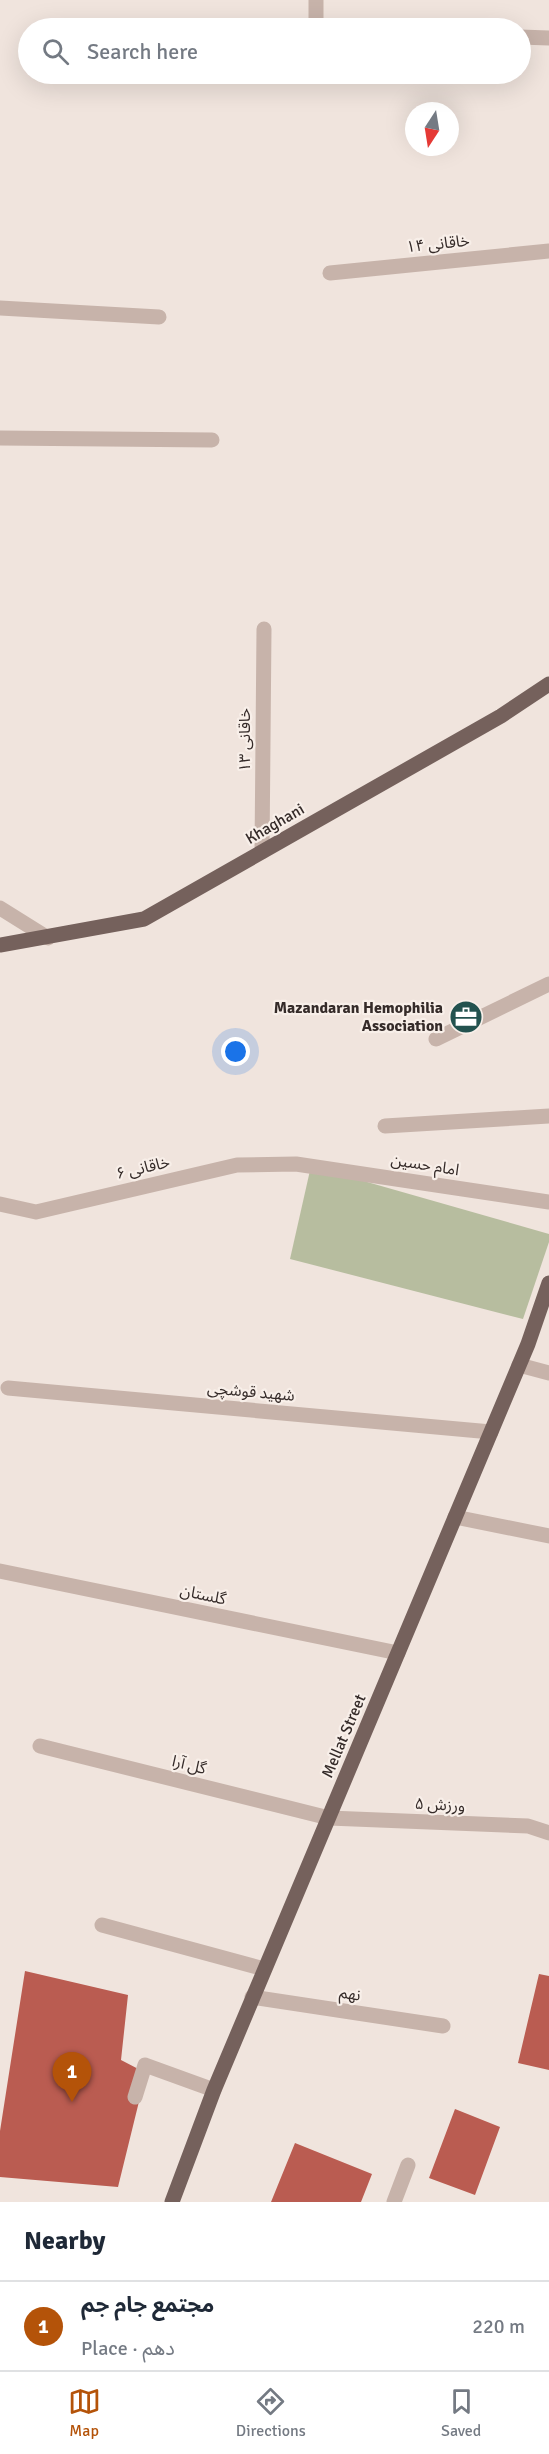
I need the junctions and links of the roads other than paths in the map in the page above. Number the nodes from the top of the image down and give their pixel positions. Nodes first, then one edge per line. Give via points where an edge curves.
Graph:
1 (316, 0) edge
2 (316, 18) edge
3 (531, 38) edge
4 (549, 38) edge
5 (549, 251) edge
6 (330, 273) dead end
7 (0, 308) edge
8 (159, 316) dead end
9 (0, 438) edge
10 (212, 440) dead end
11 (264, 629) dead end
12 (549, 684) edge
13 (262, 852) junction
14 (0, 908) edge
15 (48, 938) junction
16 (0, 945) edge
17 (549, 984) edge
18 (436, 1039) dead end
19 (549, 1116) edge
20 (385, 1126) dead end
21 (296, 1164) joint
22 (549, 1202) edge
23 (0, 1203) edge
24 (549, 1283) edge
25 (519, 1365) junction
26 (549, 1373) edge
27 (8, 1388) dead end
28 (491, 1432) junction
29 (455, 1517) junction
30 (549, 1536) edge
31 (0, 1571) edge
32 (398, 1653) junction
33 (40, 1746) dead end
34 (328, 1818) junction
35 (549, 1833) edge
36 (102, 1925) dead end
37 (264, 1969) junction
38 (252, 1997) junction
39 (443, 2026) dead end
40 (214, 2090) junction
41 (135, 2097) dead end
42 (408, 2164) dead end
43 (172, 2202) edge
44 (394, 2202) edge

1 - 2 street
3 - 4 street
5 - 6 street, خاقانی ۱۴
7 - 8 street
9 - 10 street
11 - 13 street, خاقانی ۱۳
12 - 13 main road, Khaghani via 501,716
13 - 15 main road, Khaghani via 144,919
14 - 15 street
15 - 16 main road, Khaghani
17 - 18 street
19 - 20 street
21 - 22 street, امام حسین
21 - 23 street, خاقانی ۶ via 237,1165 36,1212
24 - 25 main road, Mellat Street
25 - 26 street
25 - 28 main road, Mellat Street
27 - 28 street, شهید قوشچی
28 - 29 main road, Mellat Street
29 - 30 street
29 - 32 main road, Mellat Street
31 - 32 street, گلستان
32 - 34 main road, Mellat Street
33 - 34 street, گل آرا
34 - 35 street, ورزش ۵ via 528,1826
34 - 37 main road, Mellat Street
36 - 37 street
37 - 38 main road, Mellat Street
38 - 39 street, نهم
38 - 40 main road, Mellat Street
40 - 41 street via 145,2065
40 - 43 main road, Mellat Street
42 - 44 street

